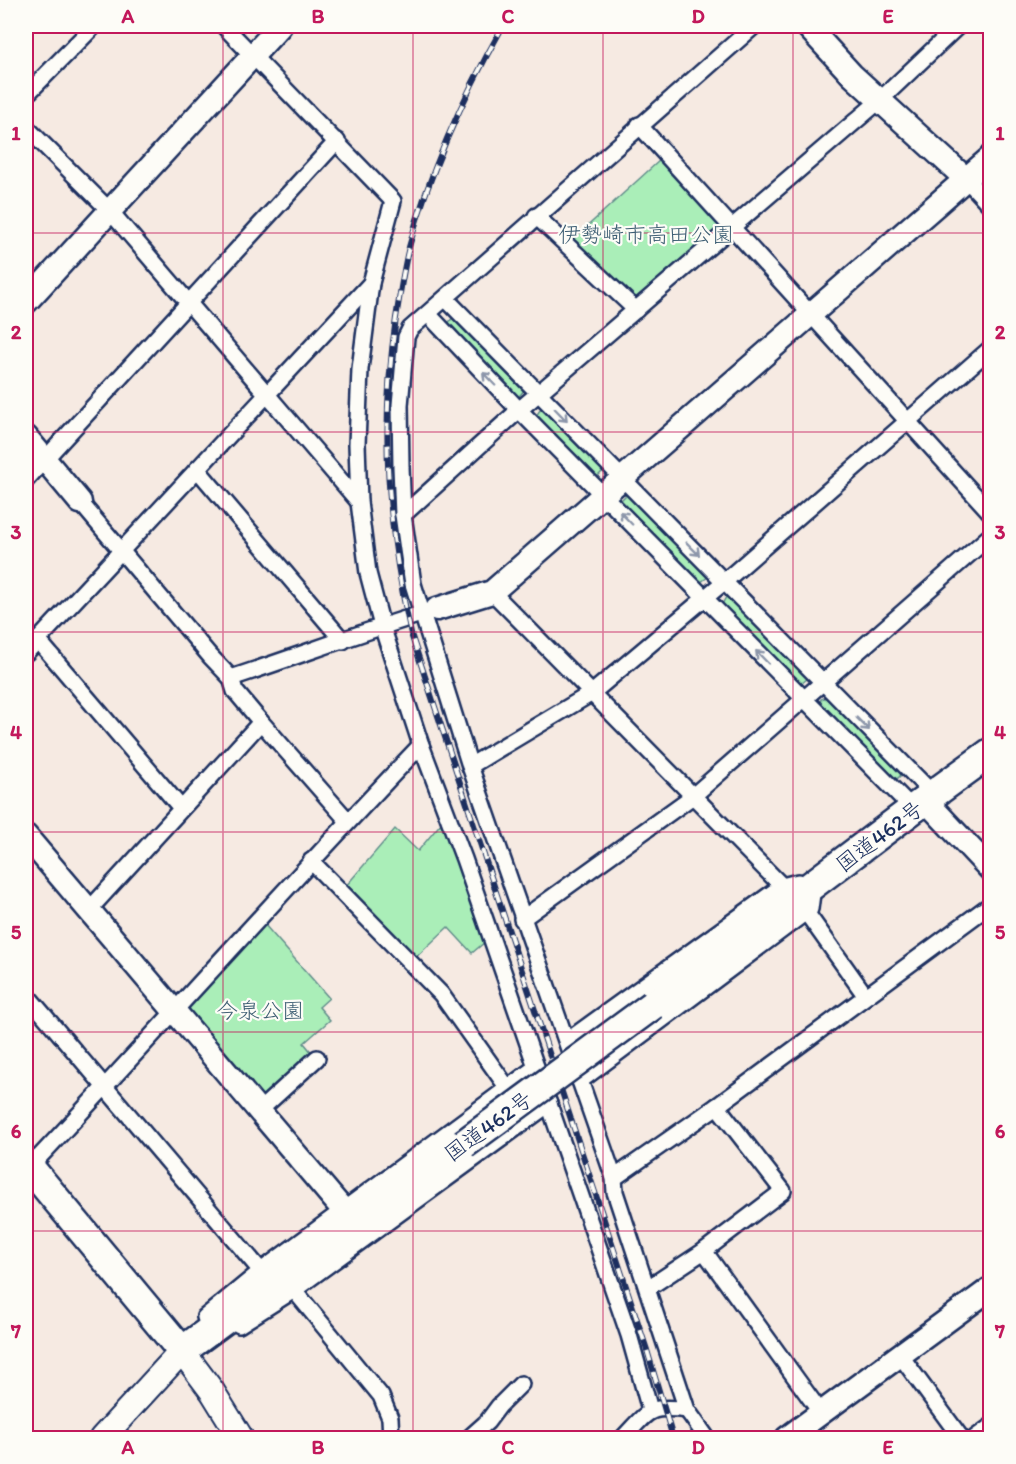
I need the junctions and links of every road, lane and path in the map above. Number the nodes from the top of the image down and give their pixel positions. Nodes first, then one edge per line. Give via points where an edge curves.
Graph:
1 (94, 26) edge
2 (224, 26) edge
3 (280, 26) edge
4 (754, 26) edge
5 (807, 26) edge
6 (958, 26) edge
7 (253, 54) junction
8 (26, 95) edge
9 (879, 101) junction
10 (639, 125) junction
11 (26, 127) edge
12 (337, 141) junction
13 (990, 158) edge
14 (966, 179) junction
15 (990, 206) edge
16 (110, 211) junction
17 (536, 216) junction
18 (731, 226) junction
19 (371, 283) junction
20 (446, 299) junction
21 (26, 302) edge
22 (189, 303) junction
23 (636, 310) junction
24 (811, 314) junction
25 (428, 315) junction
26 (990, 349) edge
27 (540, 393) junction
28 (267, 394) junction
29 (519, 410) junction
30 (908, 420) junction
31 (26, 437) edge
32 (45, 460) junction
33 (197, 469) junction
34 (623, 477) junction
35 (26, 480) edge
36 (603, 495) junction
37 (80, 502) joint
38 (359, 502) junction
39 (990, 512) edge
40 (403, 515) junction
41 (990, 536) edge
42 (122, 550) junction
43 (725, 581) junction
44 (492, 592) junction
45 (704, 598) junction
46 (429, 611) junction
47 (382, 626) junction
48 (38, 640) junction
49 (343, 641) junction
50 (26, 653) edge
51 (231, 678) junction
52 (822, 683) junction
53 (592, 693) junction
54 (803, 699) junction
55 (261, 722) junction
56 (421, 745) junction
57 (990, 753) edge
58 (470, 766) junction
59 (693, 796) junction
60 (924, 802) junction
61 (182, 808) junction
62 (348, 821) junction
63 (26, 836) edge
64 (311, 861) junction
65 (990, 869) edge
66 (782, 886) junction
67 (809, 899) junction
68 (990, 905) edge
69 (88, 911) junction
70 (522, 919) junction
71 (26, 994) edge
72 (865, 995) junction
73 (174, 1012) junction
74 (567, 1041) junction
75 (317, 1058) dead end
76 (536, 1067) junction
77 (580, 1081) junction
78 (105, 1087) junction
79 (507, 1087) junction
80 (549, 1104) junction
81 (717, 1106) junction
82 (260, 1110) junction
83 (27, 1165) edge
84 (614, 1178) junction
85 (344, 1211) junction
86 (704, 1251) junction
87 (261, 1271) junction
88 (648, 1288) junction
89 (990, 1289) edge
90 (294, 1290) junction
91 (209, 1332) junction
92 (182, 1351) junction
93 (900, 1355) junction
94 (521, 1384) dead end
95 (650, 1410) junction
96 (687, 1410) junction
97 (821, 1413) junction
98 (990, 1427) edge
99 (102, 1438) edge
100 (241, 1438) edge
101 (391, 1438) edge
102 (470, 1438) edge
103 (623, 1438) edge
104 (707, 1438) edge
105 (787, 1438) edge
106 (961, 1438) edge
107 (975, 1438) edge

1 - 8 street
2 - 7 street
3 - 7 street
4 - 10 street
5 - 9 street
6 - 9 street
7 - 12 street
7 - 16 street
9 - 14 street
9 - 18 street
10 - 17 street
10 - 18 street
11 - 16 street
12 - 19 street via 393,201
12 - 22 street
13 - 14 street
14 - 15 street
14 - 24 street
16 - 21 street
16 - 22 street
17 - 20 street
17 - 23 street
18 - 23 street
18 - 24 street
19 - 28 street
19 - 38 street via 360,369
20 - 25 street
20 - 27 street
22 - 28 street
22 - 32 street
23 - 27 street
24 - 30 street
24 - 34 street
29 -> 25 street
25 - 40 street via 406,337 400,405
26 - 30 street
27 - 29 street
27 -> 34 street
28 - 33 street
28 - 38 street
29 - 36 street
29 - 40 street
30 - 39 street
30 - 43 street
31 - 32 street
32 - 35 street
32 - 37 street
33 - 42 street
33 - 49 street
34 - 36 street
34 -> 43 street
36 - 44 street
45 -> 36 street
37 - 42 street
38 - 47 street via 368,573
40 - 46 street via 413,584
41 - 52 street
42 - 48 street
42 - 51 street
43 - 45 street
43 - 52 street
44 - 46 street
44 - 53 street
45 - 53 street
54 -> 45 street
46 - 47 street
46 - 58 street
47 - 49 street
47 - 56 street
48 - 50 street
48 - 61 street
49 - 51 street
51 - 55 street via 235,691
52 - 54 street
52 -> 60 street
53 - 58 street
53 - 59 street
54 - 59 street
54 - 60 street
55 - 61 street
55 - 62 street
56 - 62 street
56 - 76 street
57 - 60 highway, 国道462号
58 - 70 street
59 - 66 street
59 - 70 street
60 - 65 street
60 - 67 highway, 国道462号
61 - 69 street
62 - 64 street
63 - 69 street
64 - 73 street
64 - 79 street via 441,994
66 - 67 street via 798,882
66 - 74 street
67 - 72 street
67 - 77 street
67 - 91 highway, 国道462号, bridge via 653,1005
68 - 72 street
69 - 73 street
70 - 74 street
71 - 78 street
72 - 81 street
73 - 78 street
73 - 82 street
74 - 77 street
75 - 82 street
76 - 79 street
76 - 80 street
77 - 84 street
78 - 83 street
78 - 87 street
79 - 85 street
80 - 90 street
80 - 95 street via 629,1335
81 - 84 street
81 - 86 street via 783,1191
82 - 85 street
83 - 92 highway
84 - 88 street via 615,1192
85 - 87 street
86 - 88 street
86 - 97 street
87 - 91 street via 205,1317
88 - 96 street
89 - 93 street
90 - 91 street via 216,1340
90 - 101 street via 381,1396 390,1418
91 - 92 highway, 国道462号
92 - 99 main road
92 - 100 main road
93 - 97 street
93 - 106 street
94 - 102 street
95 - 96 street
95 - 103 street
96 - 104 street
97 - 105 street
98 - 107 street

